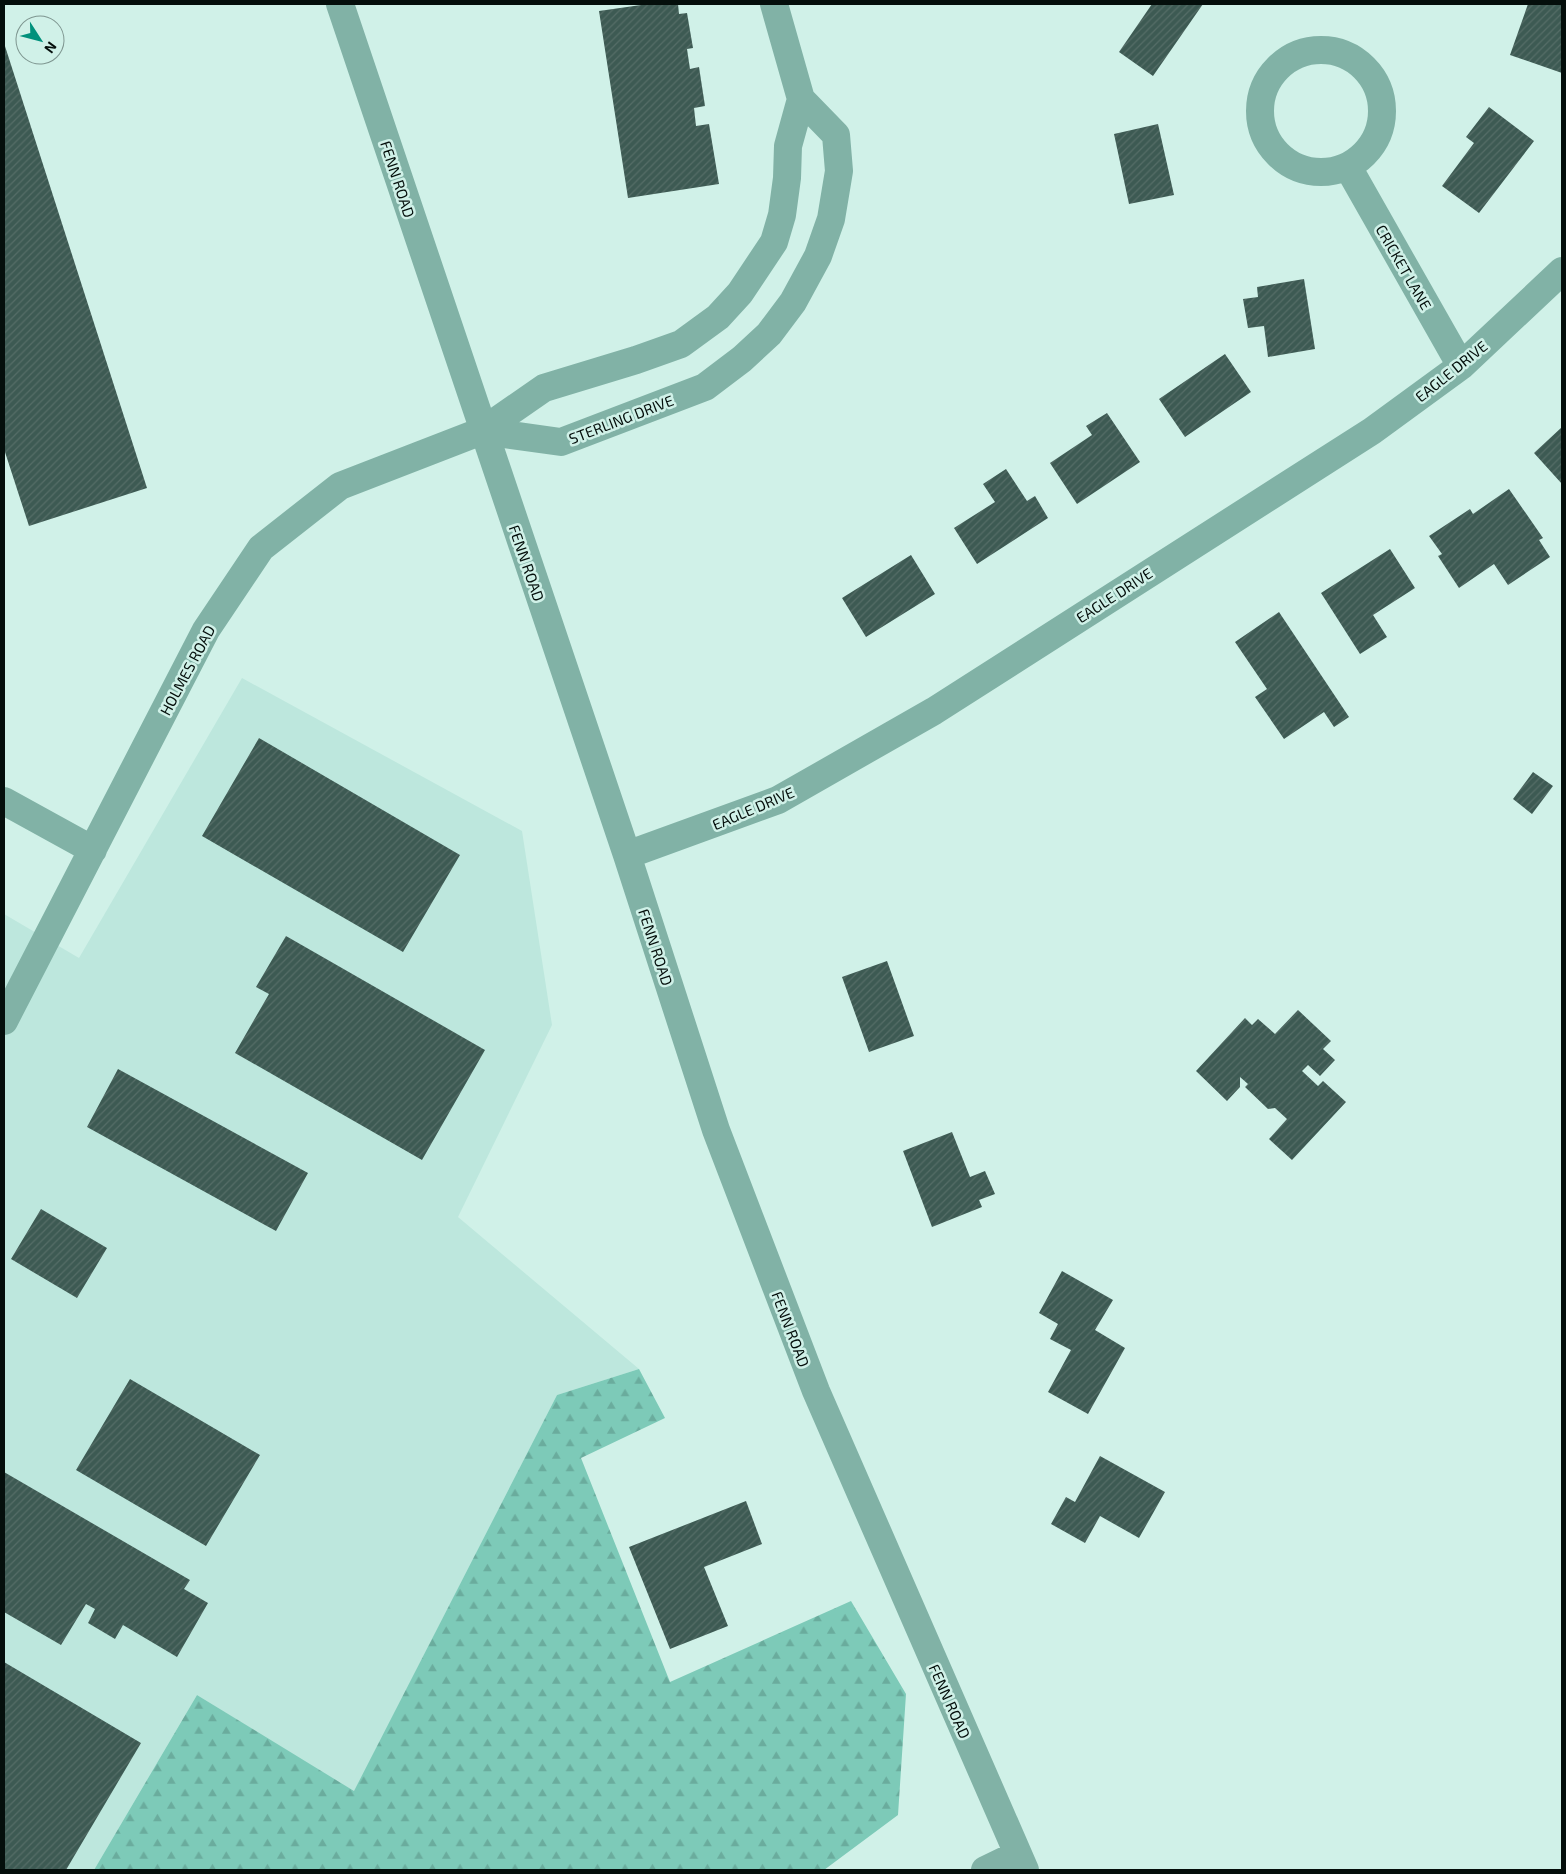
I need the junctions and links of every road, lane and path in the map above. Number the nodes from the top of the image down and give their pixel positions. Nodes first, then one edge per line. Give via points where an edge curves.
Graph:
1 (340, 4) edge
2 (774, 4) edge
3 (801, 98) junction
4 (1348, 167) junction
5 (1562, 271) edge
6 (1461, 366) junction
7 (482, 431) junction
8 (4, 801) edge
9 (93, 850) junction
10 (626, 855) junction
11 (4, 1021) edge
12 (1022, 1862) edge
13 (985, 1870) edge

1 - 7 street, FENN ROAD
2 - 3 street, STERLING DRIVE
3 - 7 street via 788,146 782,215 774,242 740,293 718,317 681,344 544,388
3 - 7 street, STERLING DRIVE via 836,135 839,171 832,219 818,256 793,302 770,334 706,387 561,442
4 - 4 street via 1310,172 1276,154 1265,137 1260,119 1261,100 1268,81 1280,66 1297,55 1315,50 1334,51 1352,57 1367,69 1377,85 1383,104 1382,123 1376,141 1364,156
4 - 6 street, CRICKET LANE
5 - 6 street, EAGLE DRIVE
6 - 10 street, EAGLE DRIVE via 1372,431 934,710 778,800
7 - 9 street, HOLMES ROAD via 340,486 261,548 206,630
7 - 10 street, FENN ROAD
8 - 9 street
9 - 11 street, HOLMES ROAD
10 - 12 street, FENN ROAD via 716,1130 795,1340 886,1556
12 - 13 street

